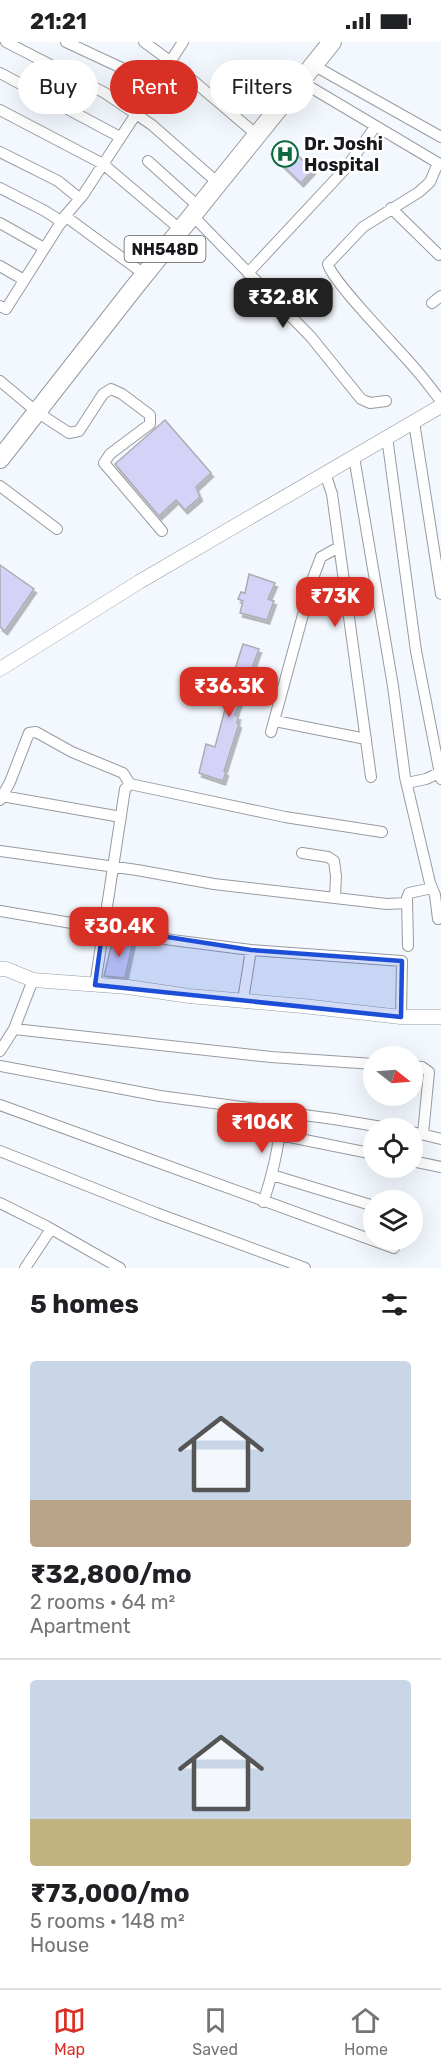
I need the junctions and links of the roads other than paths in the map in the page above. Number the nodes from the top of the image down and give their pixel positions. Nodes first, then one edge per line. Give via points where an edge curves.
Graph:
1 (6, 42) edge
2 (66, 42) edge
3 (144, 42) edge
4 (183, 42) edge
5 (332, 42) edge
6 (169, 60) edge
7 (171, 60) edge
8 (110, 63) edge
9 (314, 64) edge
10 (314, 66) edge
11 (0, 73) edge
12 (198, 85) edge
13 (314, 90) edge
14 (110, 96) edge
15 (0, 110) edge
16 (136, 114) joint
17 (274, 114) edge
18 (375, 127) junction
19 (257, 135) junction
20 (120, 137) junction
21 (441, 137) edge
22 (0, 152) edge
23 (148, 161) dead end
24 (103, 164) junction
25 (440, 164) edge
26 (218, 183) junction
27 (0, 188) edge
28 (79, 198) junction
29 (391, 208) junction
30 (196, 211) junction
31 (63, 219) junction
32 (0, 223) edge
33 (180, 230) junction
34 (44, 249) junction
35 (439, 255) dead end
36 (0, 266) edge
37 (248, 273) junction
38 (144, 274) junction
39 (24, 280) junction
40 (2, 311) edge
41 (0, 381) edge
42 (386, 401) dead end
43 (441, 404) edge
44 (37, 412) junction
45 (414, 422) junction
46 (387, 437) junction
47 (354, 456) junction
48 (0, 459) edge
49 (325, 473) junction
50 (0, 486) edge
51 (57, 529) dead end
52 (162, 531) dead end
53 (339, 546) junction
54 (441, 594) edge
55 (0, 669) edge
56 (275, 721) junction
57 (272, 732) dead end
58 (366, 739) junction
59 (440, 774) edge
60 (371, 777) dead end
61 (407, 783) junction
62 (130, 784) junction
63 (1, 798) edge
64 (121, 817) junction
65 (382, 832) dead end
66 (0, 851) edge
67 (302, 853) dead end
68 (112, 867) junction
69 (432, 888) junction
70 (335, 898) junction
71 (407, 903) junction
72 (0, 910) edge
73 (438, 919) dead end
74 (104, 927) junction
75 (408, 946) dead end
76 (251, 950) junction
77 (0, 969) edge
78 (33, 980) junction
79 (95, 985) junction
80 (243, 1000) junction
81 (401, 1017) junction
82 (441, 1017) edge
83 (14, 1029) junction
84 (0, 1051) edge
85 (363, 1063) edge
86 (0, 1066) edge
87 (423, 1068) edge
88 (0, 1105) edge
89 (423, 1105) edge
90 (282, 1112) junction
91 (363, 1124) edge
92 (423, 1134) edge
93 (280, 1135) junction
94 (441, 1139) edge
95 (0, 1151) edge
96 (363, 1152) edge
97 (423, 1163) edge
98 (441, 1167) edge
99 (272, 1175) junction
100 (263, 1202) junction
101 (0, 1203) edge
102 (363, 1203) edge
103 (51, 1229) junction
104 (363, 1237) edge
105 (25, 1268) edge
106 (120, 1268) edge
107 (305, 1268) edge

1 - 14 street
2 - 8 street
3 - 6 street
4 - 7 street
5 - 9 highway, NH548D
10 - 21 street
11 - 20 street
12 - 19 street
13 - 18 street
15 - 24 street
16 - 20 street
16 - 26 street
17 - 19 highway, NH548D
18 - 25 street
18 - 37 street via 346,168
19 - 26 highway, NH548D
20 - 24 street
22 - 28 street via 58,181
23 - 30 street
24 - 28 street
24 - 33 street
25 - 29 street via 419,192
26 - 30 highway, NH548D
27 - 31 street
28 - 31 street
29 - 35 street
29 - 43 street via 363,227 328,264 329,270 419,372
30 - 33 highway, NH548D
30 - 37 street
31 - 34 street
31 - 38 street
32 - 34 street
33 - 38 highway, NH548D
34 - 39 street
36 - 39 street
37 - 42 street via 311,337 361,399 370,403
38 - 44 highway, NH548D
39 - 40 street
41 - 44 street
43 - 45 street
44 - 48 highway, NH548D
44 - 52 street via 69,433 80,431 111,389 150,415 150,424 104,463
45 - 46 street
45 - 54 street
46 - 47 street
46 - 59 street via 416,651
47 - 49 street
47 - 61 street
49 - 53 street
49 - 55 street
50 - 51 street
53 - 56 street via 321,557 313,578
53 - 58 street
56 - 57 street
56 - 58 street
58 - 60 street
59 - 61 street
61 - 69 street
62 - 63 street via 123,773 36,732 29,733
62 - 64 street via 125,789
62 - 65 street via 285,817
63 - 64 street
64 - 68 street
66 - 68 street
67 - 70 street via 334,861
68 - 70 street
68 - 74 street
69 - 71 street via 409,892
69 - 73 street
70 - 71 street
71 - 75 street
72 - 74 street
74 - 76 street
74 - 79 street
76 - 80 street
76 - 81 street via 402,961
77 - 78 street
78 - 79 street
78 - 83 street
79 - 80 street
80 - 81 street
81 - 82 street
83 - 84 street
83 - 85 street
86 - 90 street via 160,1096
87 - 89 street via 429,1072
88 - 100 street
90 - 91 street
90 - 93 street
92 - 94 street
93 - 96 street
93 - 99 street
95 - 107 street
97 - 98 street
99 - 100 street
99 - 102 street
100 - 104 street
101 - 103 street
103 - 105 street
103 - 106 street

